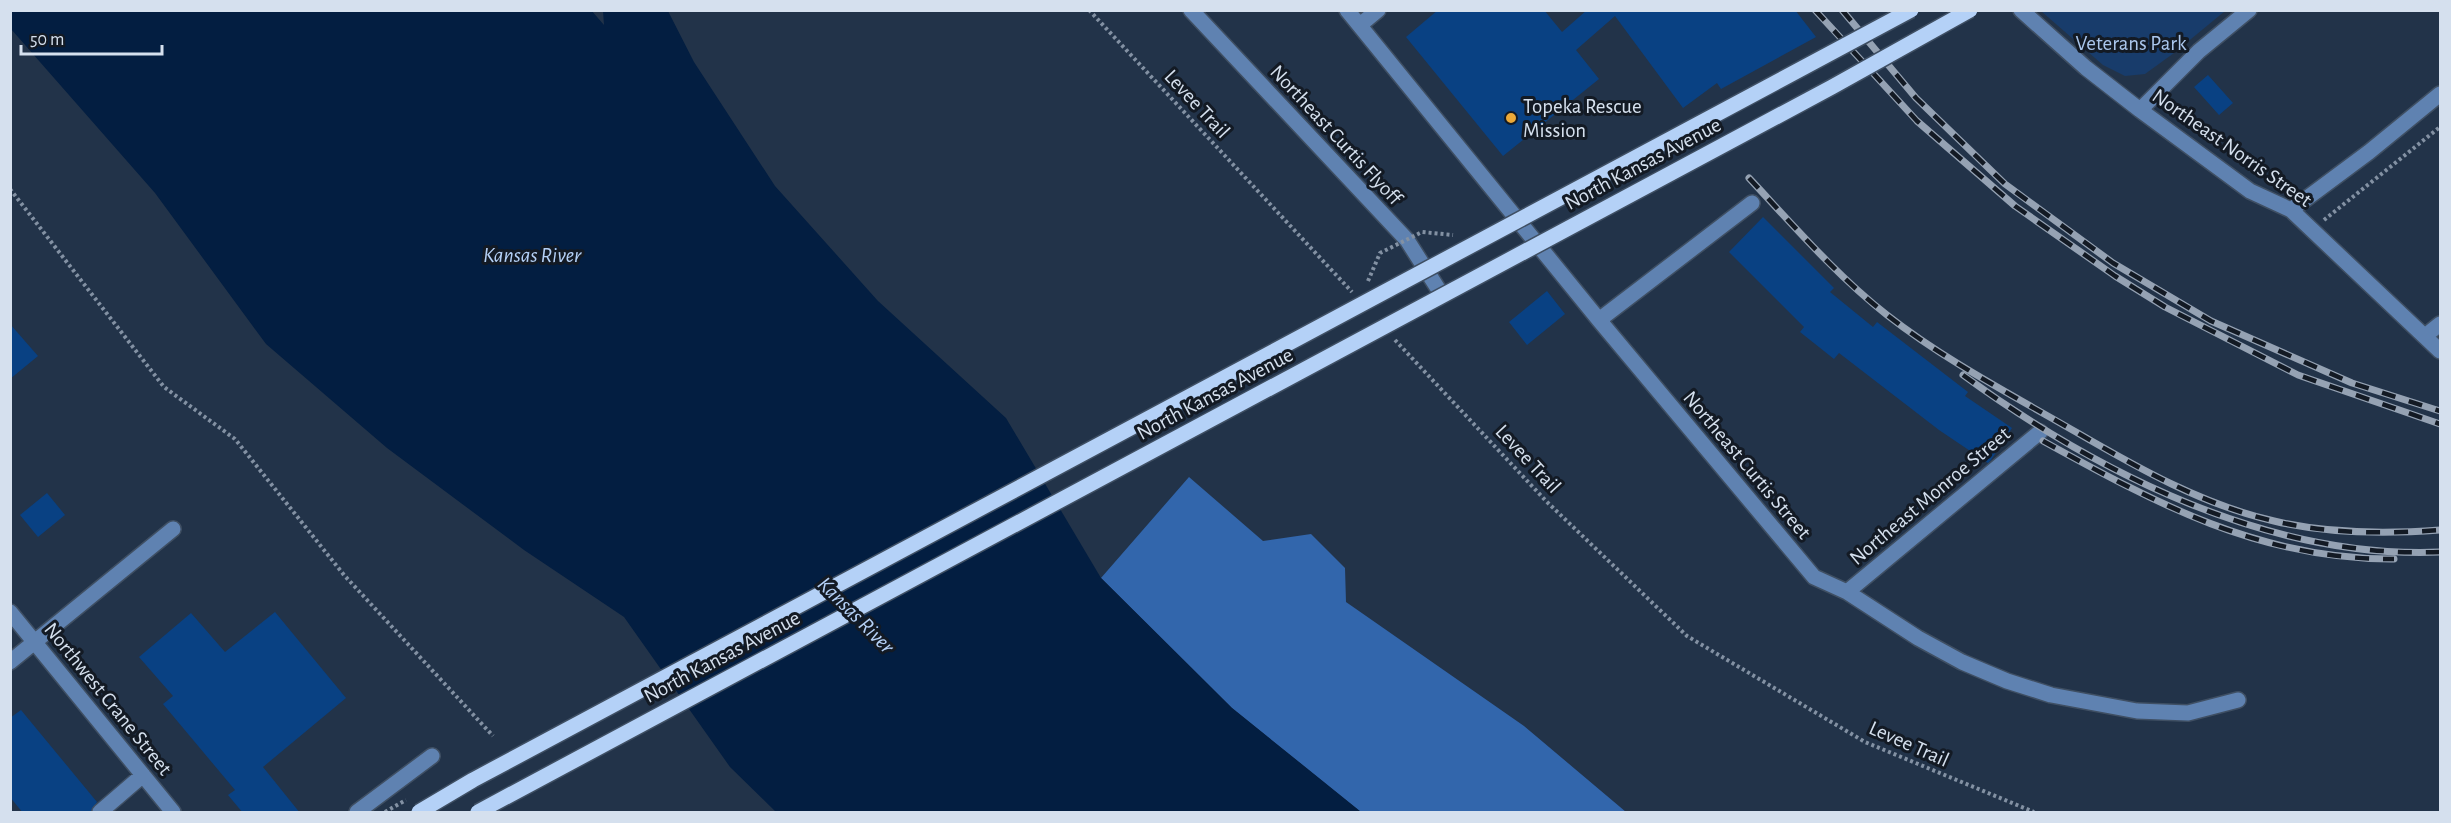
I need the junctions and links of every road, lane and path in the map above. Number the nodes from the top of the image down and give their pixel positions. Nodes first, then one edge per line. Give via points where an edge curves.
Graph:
1 (1089, 10) edge
2 (1191, 10) edge
3 (1347, 10) edge
4 (1378, 10) edge
5 (1911, 10) edge
6 (1970, 10) edge
7 (2021, 10) edge
8 (2248, 10) edge
9 (1360, 26) junction
10 (2440, 94) edge
11 (2140, 110) junction
12 (2440, 127) edge
13 (10, 189) edge
14 (1752, 203) dead end
15 (2291, 210) junction
16 (2310, 229) junction
17 (1426, 270) junction
18 (1354, 295) dead end
19 (1442, 296) junction
20 (1599, 320) junction
21 (2440, 324) edge
22 (2426, 336) junction
23 (1394, 338) dead end
24 (2440, 351) edge
25 (2040, 432) dead end
26 (173, 529) dead end
27 (1847, 592) junction
28 (10, 612) edge
29 (35, 642) junction
30 (10, 662) edge
31 (2238, 700) dead end
32 (493, 735) dead end
33 (432, 756) dead end
34 (143, 775) junction
35 (100, 813) edge
36 (173, 813) edge
37 (357, 813) edge
38 (419, 813) edge
39 (478, 813) edge
40 (2034, 813) edge

1 - 18 path, Levee Trail
2 - 17 street, Northeast Curtis Flyoff via 1407,240
3 - 9 street, Northeast Curtis Street
4 - 9 street
5 - 17 main road, North Kansas Avenue, bridge
6 - 19 main road, North Kansas Avenue, bridge
7 - 11 street, Northeast Norris Street
8 - 11 street via 2199,51
9 - 20 street, Northeast Curtis Street
10 - 15 street
11 - 15 street, Northeast Norris Street via 2250,191
12 - 16 path
13 - 32 path via 164,387 235,439 344,575
14 - 20 street
15 - 16 street, Northeast Norris Street
16 - 22 street, Northeast Norris Street
17 - 19 street, Northeast Curtis Flyoff
17 - 38 main road, North Kansas Avenue, bridge via 473,780
19 - 39 main road, North Kansas Avenue, bridge
20 - 27 street, Northeast Curtis Street via 1814,577
21 - 22 street
22 - 24 street, Northeast Norris Street
23 - 40 path, Levee Trail via 1546,501 1687,636 1865,742
25 - 27 street, Northeast Monroe Street
26 - 29 street
27 - 31 street, Northeast Curtis Street via 1962,662 2051,695 2137,711 2188,713
28 - 29 street, Northwest Crane Street
29 - 30 street
29 - 34 street, Northwest Crane Street
33 - 37 street
34 - 35 street
34 - 36 street, Northwest Crane Street

